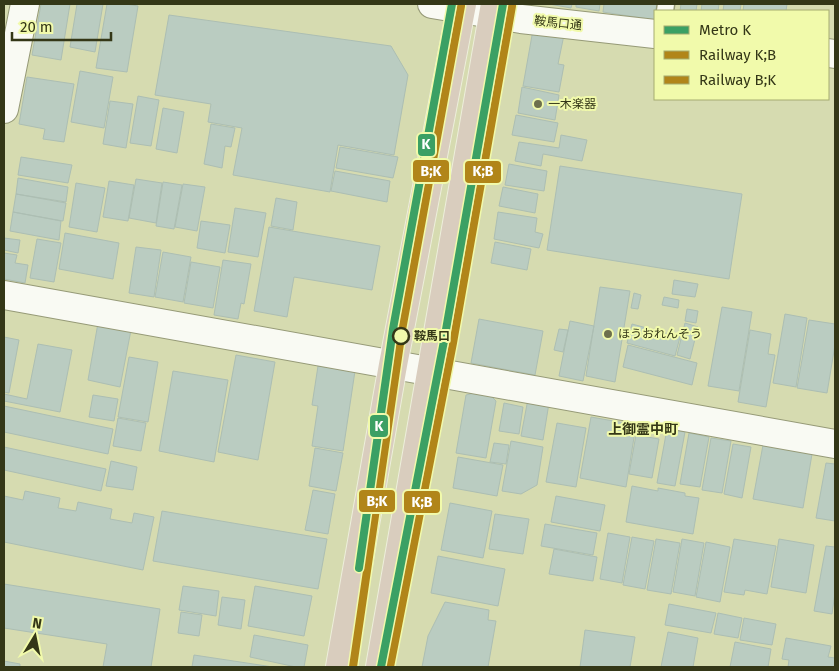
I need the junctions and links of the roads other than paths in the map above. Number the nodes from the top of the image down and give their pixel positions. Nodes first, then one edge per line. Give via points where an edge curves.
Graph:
1 (25, 4) edge
2 (432, 4) edge
3 (462, 6) edge
4 (494, 9) edge
5 (654, 34) edge
6 (4, 109) edge
7 (4, 295) edge
8 (393, 365) junction
9 (431, 372) junction
10 (835, 444) edge
11 (340, 667) edge
12 (380, 667) edge

1 - 6 street
2 - 3 street, 鞍馬口通
3 - 4 street, 鞍馬口通
3 - 8 highway
4 - 5 street, 鞍馬口通 via 521,20
4 - 9 highway
7 - 8 street
8 - 9 street
8 - 11 highway
9 - 10 street
9 - 12 highway

